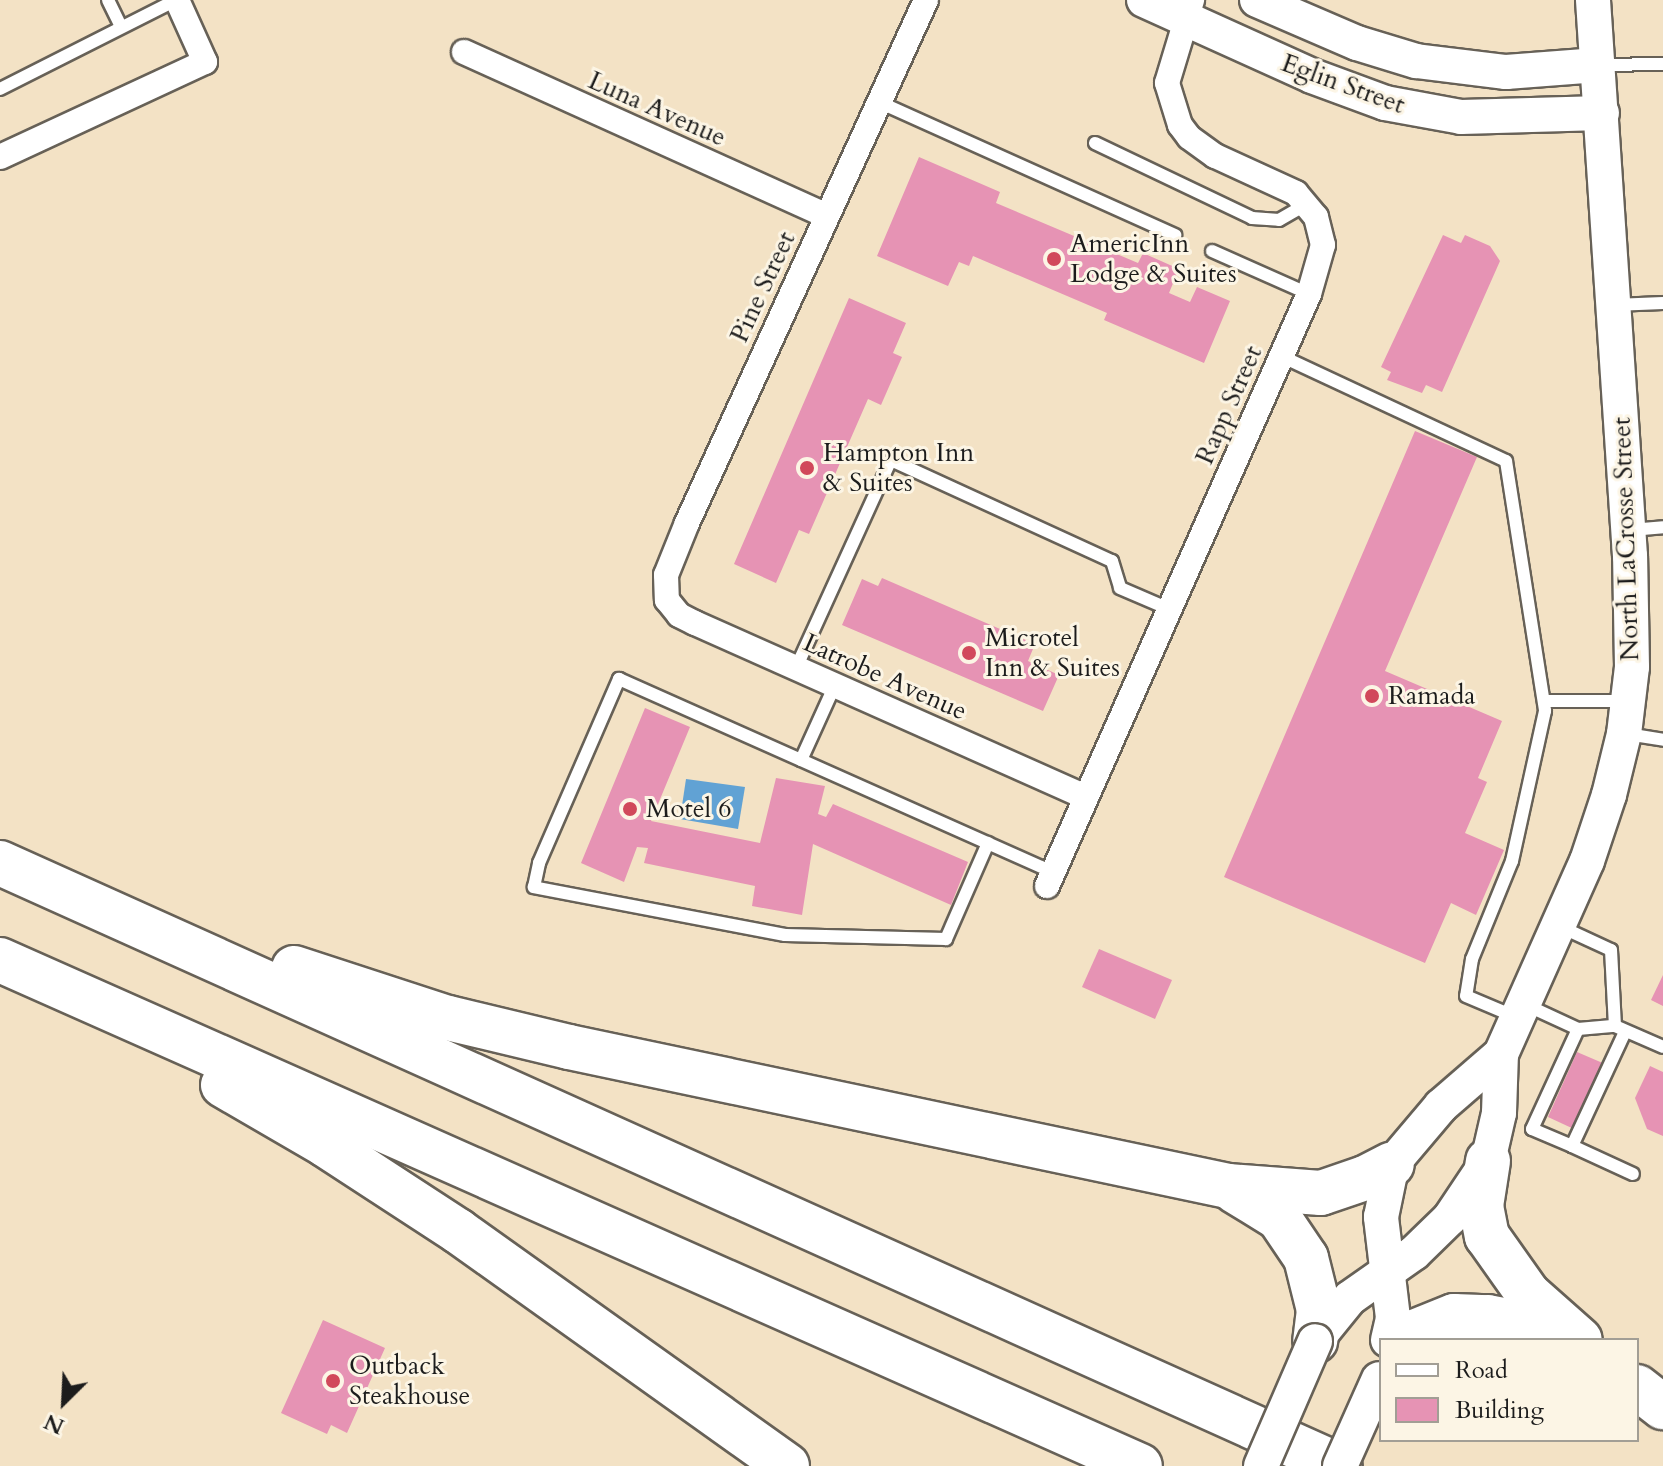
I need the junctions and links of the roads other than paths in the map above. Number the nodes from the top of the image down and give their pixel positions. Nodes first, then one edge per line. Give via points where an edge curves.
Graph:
1 (108, 0) edge
2 (176, 0) edge
3 (926, 0) edge
4 (1144, 0) edge
5 (1257, 0) edge
6 (1593, 0) edge
7 (1188, 9) edge
8 (121, 27) junction
9 (464, 52) dead end
10 (1663, 64) edge
11 (1598, 65) junction
12 (0, 89) edge
13 (879, 102) junction
14 (1602, 113) junction
15 (1095, 143) dead end
16 (0, 157) edge
17 (1307, 204) junction
18 (827, 216) junction
19 (1175, 235) dead end
20 (1212, 251) dead end
21 (1309, 294) junction
22 (1663, 303) edge
23 (1613, 305) junction
24 (1281, 356) junction
25 (1663, 527) edge
26 (1628, 530) junction
27 (667, 600) joint
28 (1169, 609) junction
29 (796, 668) junction
30 (835, 685) junction
31 (1544, 701) junction
32 (1626, 718) junction
33 (1663, 740) edge
34 (801, 760) junction
35 (1086, 797) junction
36 (988, 843) junction
37 (0, 856) edge
38 (0, 863) edge
39 (1050, 879) joint
40 (1559, 926) junction
41 (0, 962) edge
42 (1520, 1010) junction
43 (1578, 1029) junction
44 (1620, 1029) junction
45 (1663, 1047) edge
46 (1501, 1054) junction
47 (1572, 1146) junction
48 (1488, 1161) junction
49 (1392, 1164) junction
50 (1633, 1174) dead end
51 (1228, 1186) junction
52 (1386, 1271) junction
53 (1388, 1338) edge
54 (1412, 1338) edge
55 (1553, 1338) edge
56 (1578, 1338) edge
57 (1315, 1341) junction
58 (1379, 1373) edge
59 (1639, 1389) edge
60 (1663, 1407) edge
61 (787, 1466) edge
62 (1140, 1466) edge
63 (1261, 1466) edge
64 (1340, 1466) edge

1 - 8 lane
2 - 8 lane
2 - 16 street via 205,62
3 - 13 street, Pine Street
4 - 7 main road, Eglin Street
5 - 11 main road, Eglin Street via 1357,43 1416,61 1506,72
6 - 11 main road, North LaCrosse Street
7 - 14 main road, Eglin Street via 1349,91 1421,112 1494,118
7 - 17 street via 1167,83 1180,125 1215,156 1283,186
8 - 12 lane
9 - 18 street, Luna Avenue
10 - 11 lane
11 - 14 main road, North LaCrosse Street
13 - 18 street, Pine Street
13 - 19 lane
14 - 23 main road, North LaCrosse Street
15 - 17 lane via 1252,218 1279,220
17 - 21 street, Rapp Street via 1323,245
18 - 27 street, Pine Street via 671,560
20 - 21 lane
21 - 24 street, Rapp Street
22 - 23 lane
23 - 26 main road, North LaCrosse Street
24 - 28 street, Rapp Street
24 - 31 lane via 1506,461
25 - 26 lane
26 - 32 main road, North LaCrosse Street via 1632,630
27 - 29 street, Latrobe Avenue via 679,615
28 - 29 lane via 1120,588 1112,561 891,460
28 - 35 street, Rapp Street
29 - 30 street, Latrobe Avenue
30 - 34 lane
30 - 35 street, Latrobe Avenue
31 - 32 lane
31 - 42 lane via 1512,861 1472,959 1466,996
32 - 33 lane
32 - 40 main road, North LaCrosse Street via 1600,826
34 - 36 lane
34 - 36 lane via 619,679 539,863 534,887 785,935 946,939
35 - 39 street, Rapp Street
36 - 39 lane
37 - 51 highway via 252,953 448,1018
38 - 64 highway
40 - 42 main road, North LaCrosse Street
40 - 44 lane via 1611,950
41 - 61 highway via 338,1153 458,1231
41 - 62 highway
42 - 43 lane
42 - 46 main road, North LaCrosse Street
43 - 44 lane
43 - 47 lane via 1532,1129
44 - 45 lane
44 - 47 lane
46 - 48 main road, North LaCrosse Street via 1499,1113
46 - 49 main road, North LaCrosse Street via 1441,1106
47 - 50 lane
48 - 52 main road, North LaCrosse Street via 1450,1218
48 - 56 highway via 1481,1206 1487,1236 1528,1294
49 - 51 highway via 1321,1193
49 - 52 main road, North LaCrosse Street via 1381,1217
51 - 57 highway via 1279,1218 1306,1258 1319,1310
52 - 53 main road, North LaCrosse Street via 1393,1318
52 - 57 main road, North LaCrosse Street via 1350,1298
54 - 55 highway via 1454,1316 1524,1324
57 - 63 main road, North LaCrosse Street, bridge
58 - 64 main road, North LaCrosse Street, bridge
59 - 60 highway

